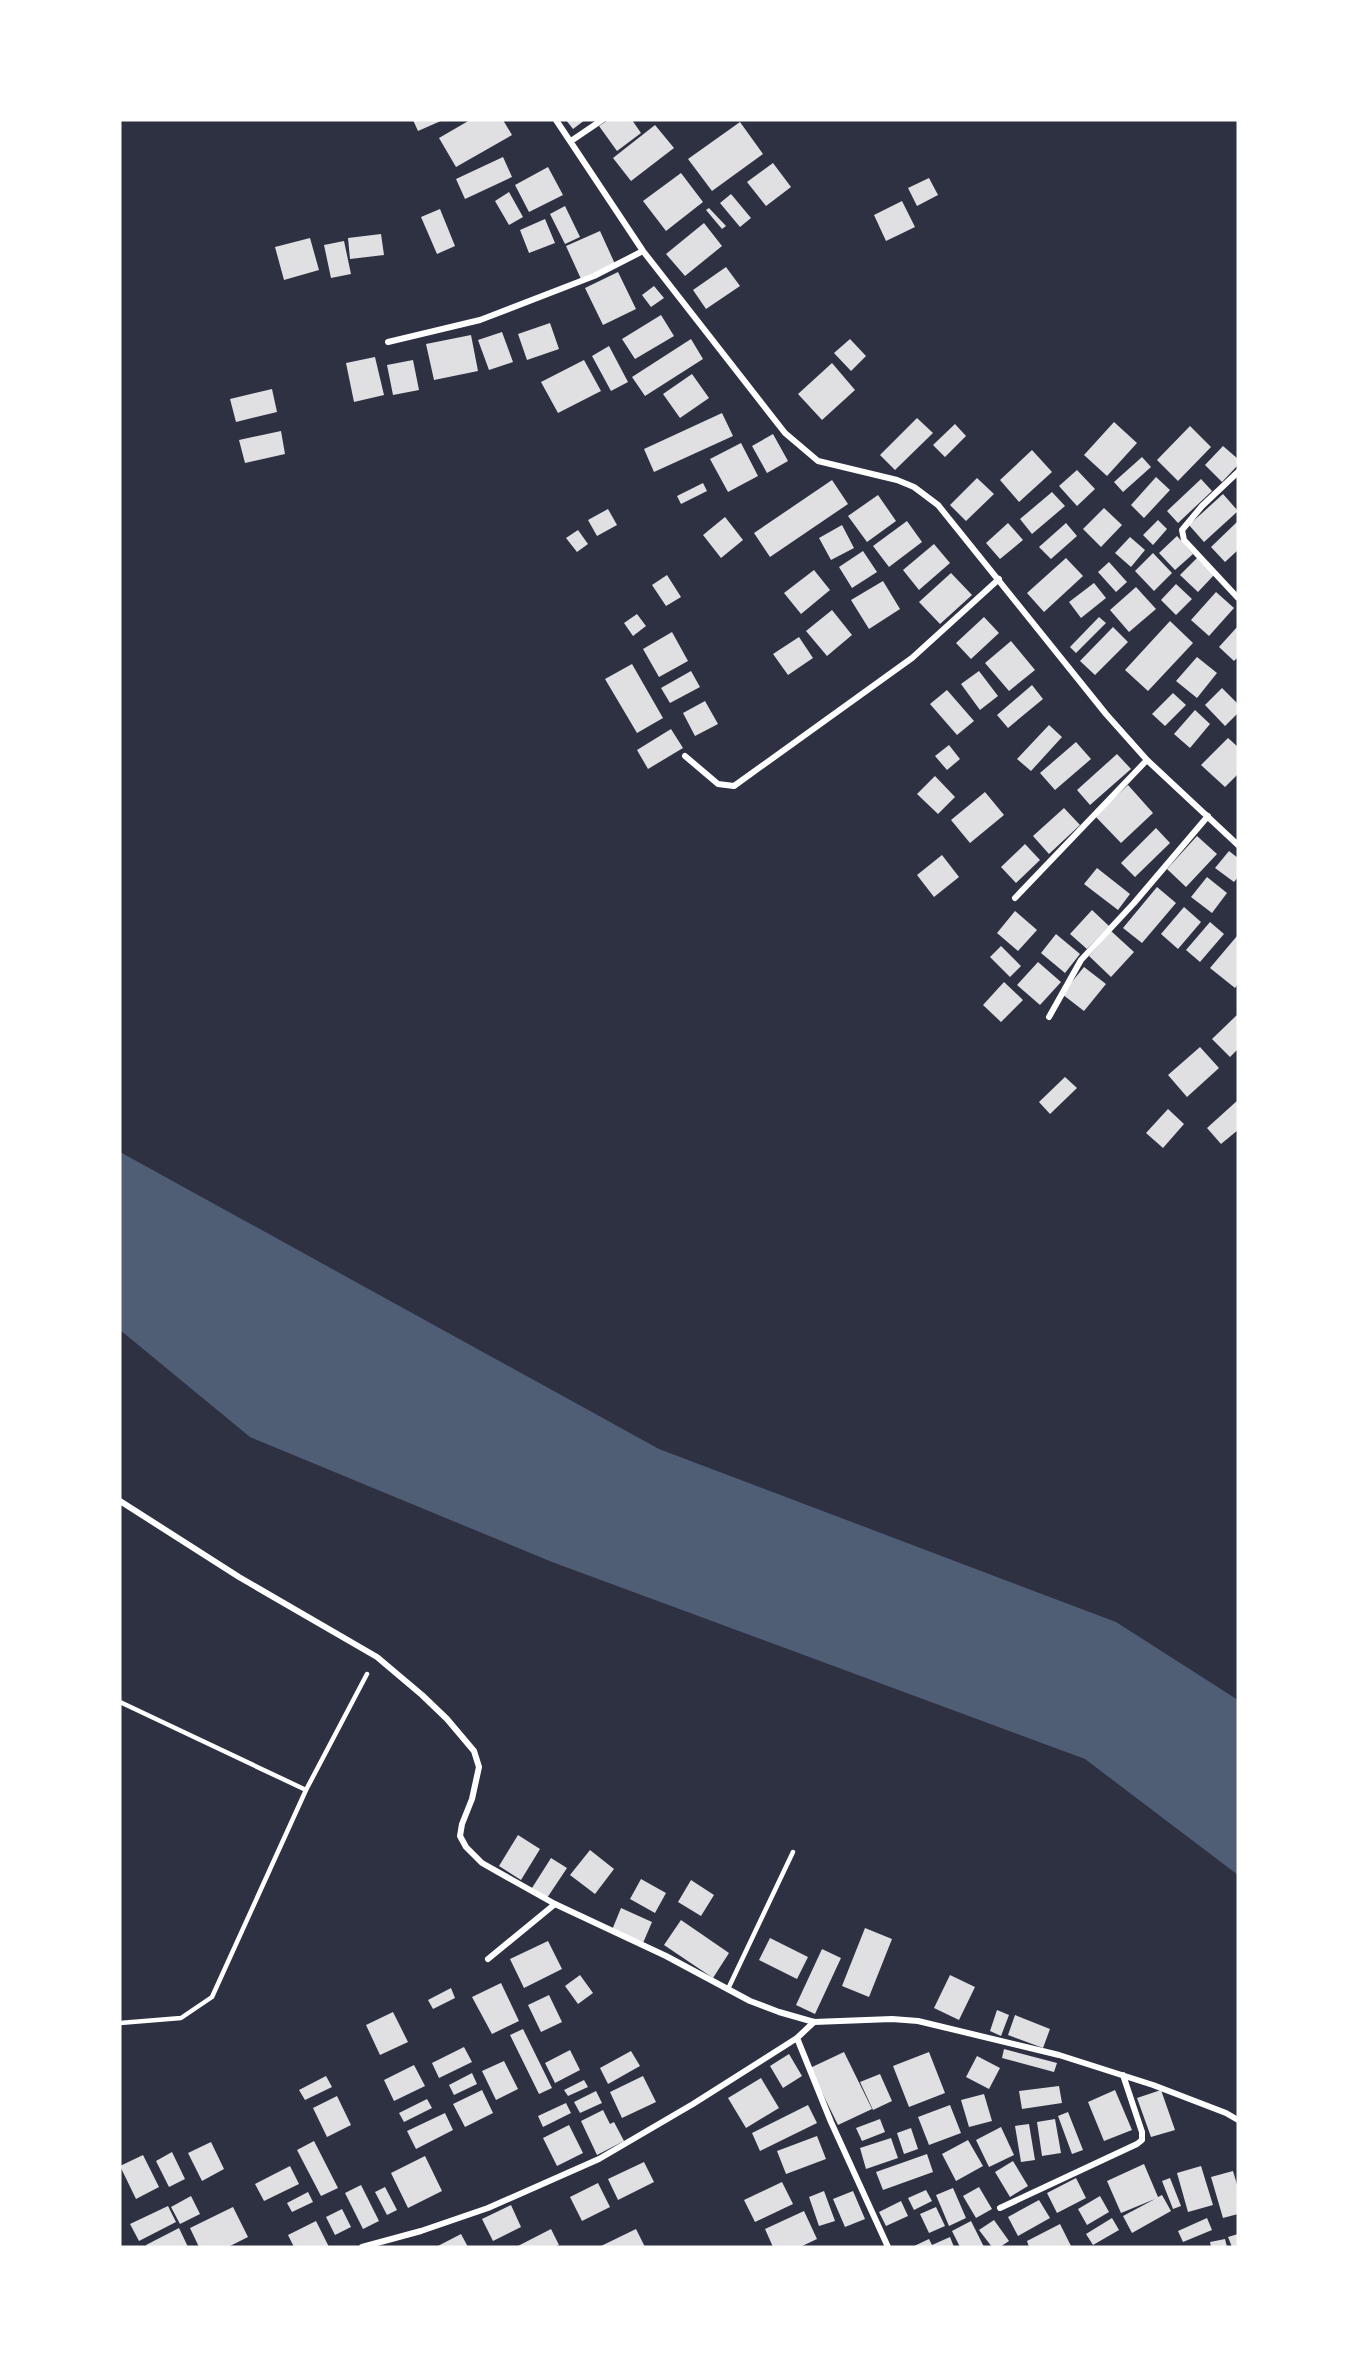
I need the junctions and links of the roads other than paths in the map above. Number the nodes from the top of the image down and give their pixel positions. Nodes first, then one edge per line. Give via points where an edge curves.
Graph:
1 (556, 120) edge
2 (602, 120) edge
3 (571, 141) junction
4 (644, 251) junction
5 (388, 342) dead end
6 (1238, 472) edge
7 (999, 579) junction
8 (1238, 598) edge
9 (685, 756) dead end
10 (1147, 760) junction
11 (1208, 816) junction
12 (1238, 835) edge
13 (1235, 843) edge
14 (1015, 898) dead end
15 (1049, 1017) dead end
16 (120, 1502) edge
17 (367, 1674) dead end
18 (120, 1702) edge
19 (306, 1790) junction
20 (793, 1852) dead end
21 (555, 1904) junction
22 (488, 1959) dead end
23 (728, 1989) junction
24 (814, 2022) junction
25 (120, 2023) edge
26 (797, 2038) junction
27 (1123, 2075) junction
28 (1238, 2120) edge
29 (1000, 2208) dead end
30 (377, 2244) edge
31 (362, 2247) edge
32 (888, 2247) edge

1 - 3 street
2 - 3 street
3 - 4 street
4 - 5 street via 594,276 480,320
4 - 7 street via 799,446 818,461 897,480 914,488 938,505
6 - 8 street via 1182,530 1184,540
7 - 9 street via 912,658 734,786 718,784
7 - 10 street via 1069,670
10 - 11 street
10 - 14 street
11 - 13 street
11 - 15 street via 1081,960
12 - 13 street
16 - 21 street via 377,1657 422,1695 474,1751 478,1767 460,1836 466,1847 482,1863
17 - 19 lane
18 - 19 lane
19 - 25 lane via 212,1997 182,2018
20 - 23 lane
21 - 22 street
21 - 23 street
23 - 24 street via 779,2012
24 - 26 street
24 - 27 street via 918,2021 1059,2055
26 - 30 street via 589,2163 488,2208
26 - 32 street
27 - 28 street
27 - 29 street via 1142,2140
30 - 31 street

